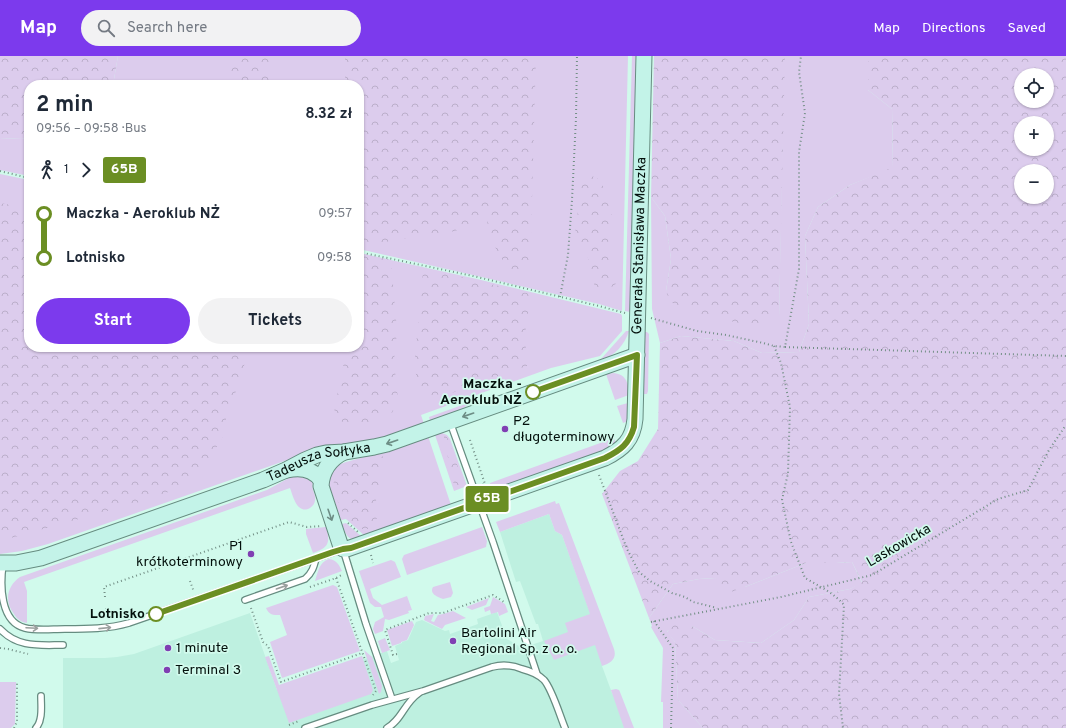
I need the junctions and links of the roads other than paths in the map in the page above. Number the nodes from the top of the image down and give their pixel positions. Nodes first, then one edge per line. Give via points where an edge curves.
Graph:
1 (644, 56) edge
2 (637, 355) junction
3 (450, 421) junction
4 (344, 452) junction
5 (286, 470) junction
6 (321, 480) junction
7 (479, 502) junction
8 (343, 549) junction
9 (316, 558) junction
10 (1, 565) edge
11 (245, 600) dead end
12 (0, 629) edge
13 (0, 638) edge
14 (9, 638) junction
15 (63, 645) dead end
16 (537, 674) junction
17 (423, 691) junction
18 (41, 696) dead end
19 (392, 699) junction
20 (36, 728) edge
21 (305, 728) edge
22 (387, 728) edge
23 (565, 728) edge

1 - 2 street, Generała Stanisława Maczka
2 -> 3 street, Tadeusza Sołtyka
2 - 7 street, Generała Stanisława Maczka via 634,427 624,447 605,458
3 -> 4 street, Tadeusza Sołtyka via 387,444
3 - 7 lane
4 - 5 street, Tadeusza Sołtyka via 317,455
4 - 6 street via 332,460
5 - 6 street via 304,469
5 - 10 street, Tadeusza Sołtyka via 41,558
6 -> 8 street via 322,490
7 - 8 street, Generała Stanisława Maczka
7 - 16 lane
8 - 9 lane, Generała Stanisława Maczka
8 - 19 lane
10 -> 9 lane, Generała Stanisława Maczka via 3,604 9,617 18,626 31,629 99,629 129,624
11 -> 9 lane via 305,579 310,575
12 - 14 lane
13 - 14 lane
14 - 15 lane via 23,644
16 - 17 lane via 501,665
16 - 23 lane via 549,687
17 - 19 lane
17 - 22 lane via 410,701 395,722
18 - 20 lane via 40,719
19 - 21 lane

